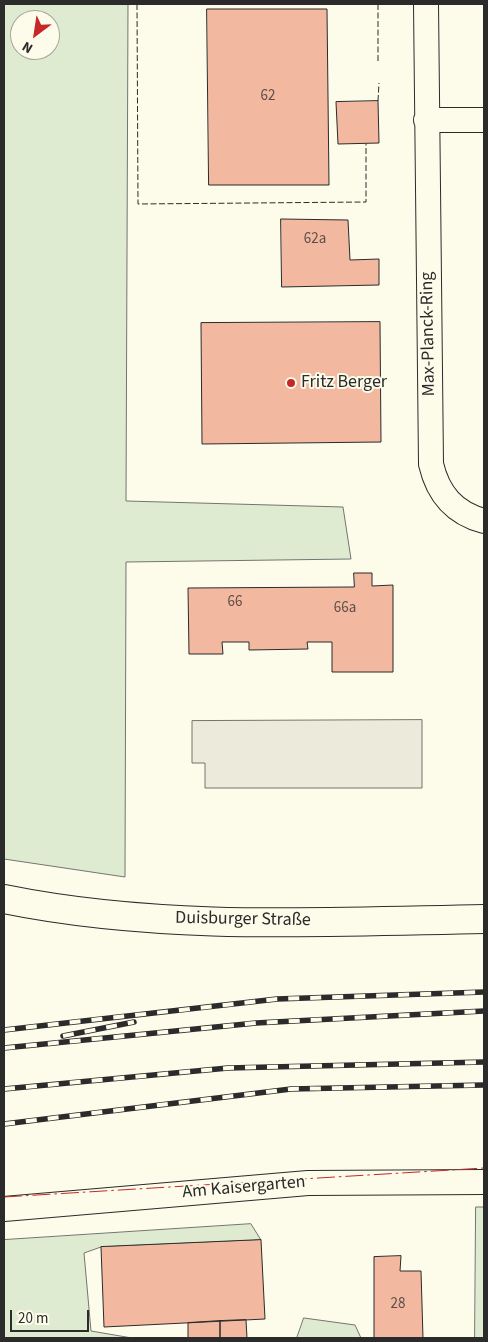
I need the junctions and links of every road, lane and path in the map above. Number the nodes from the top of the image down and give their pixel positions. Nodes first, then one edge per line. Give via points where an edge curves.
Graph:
1 (426, 4) edge
2 (426, 120) junction
3 (484, 120) edge
4 (484, 521) edge
5 (4, 899) edge
6 (484, 920) edge
7 (484, 1182) edge
8 (4, 1209) edge

1 - 2 street, Max-Planck-Ring
2 - 3 street
2 - 4 street, Max-Planck-Ring via 431,464 439,490 448,501 469,516
5 - 6 main road, Duisburger Straße via 68,910 165,919
7 - 8 street, Am Kaisergarten via 308,1182

